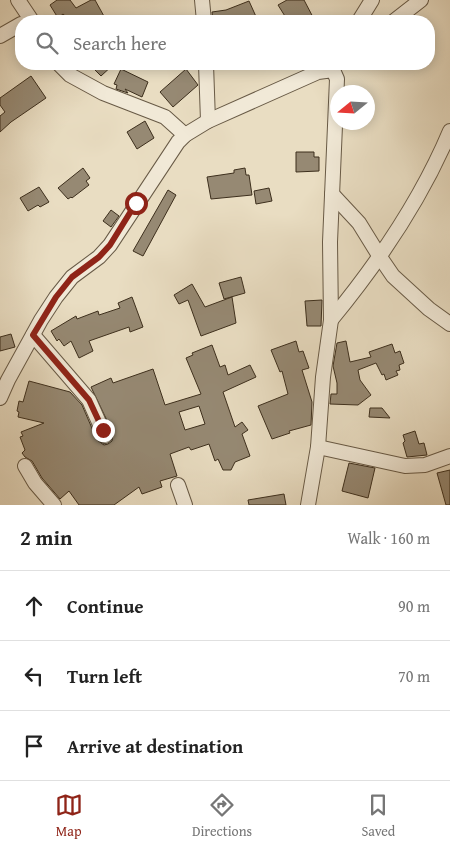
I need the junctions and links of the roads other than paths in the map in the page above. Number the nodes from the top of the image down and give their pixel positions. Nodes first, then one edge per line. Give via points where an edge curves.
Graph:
1 (18, 0) edge
2 (202, 0) edge
3 (372, 0) edge
4 (421, 0) edge
5 (24, 15) edge
6 (203, 15) edge
7 (363, 15) edge
8 (402, 15) edge
9 (15, 28) edge
10 (0, 36) edge
11 (65, 70) edge
12 (206, 70) edge
13 (325, 70) edge
14 (335, 70) edge
15 (208, 121) junction
16 (450, 131) edge
17 (185, 135) junction
18 (332, 194) junction
19 (380, 258) junction
20 (331, 320) junction
21 (450, 324) edge
22 (33, 335) junction
23 (3, 381) edge
24 (0, 398) edge
25 (105, 436) dead end
26 (318, 447) junction
27 (450, 456) edge
28 (25, 466) dead end
29 (178, 485) dead end
30 (54, 505) edge
31 (185, 505) edge
32 (308, 505) edge

1 - 5 street
2 - 6 street
3 - 7 street
4 - 8 street
9 - 10 street
11 - 17 street via 103,93 165,117
12 - 15 street
13 - 15 street
14 - 18 street
15 - 17 street
16 - 19 street via 430,173
17 - 22 street via 110,245 72,277
18 - 19 street via 359,223
18 - 20 street
19 - 20 street
19 - 21 street via 393,276
20 - 26 street
22 - 23 street
22 - 25 street via 89,400
23 - 24 street
26 - 27 street via 405,466 425,465
26 - 32 street
28 - 30 street
29 - 31 street

